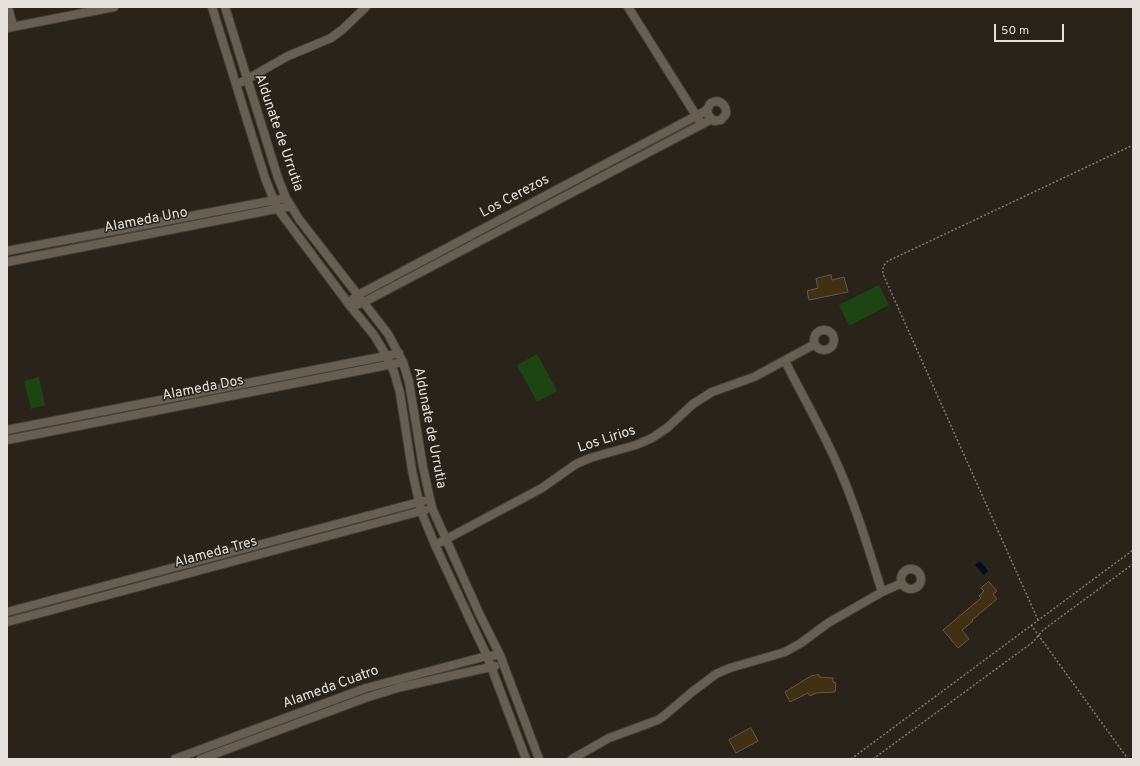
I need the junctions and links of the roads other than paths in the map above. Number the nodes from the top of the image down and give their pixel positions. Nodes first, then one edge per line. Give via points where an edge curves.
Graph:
1 (8, 7) edge
2 (114, 7) edge
3 (212, 7) edge
4 (224, 7) edge
5 (366, 7) edge
6 (628, 7) edge
7 (10, 27) edge
8 (246, 80) junction
9 (236, 86) junction
10 (707, 109) junction
11 (696, 116) junction
12 (712, 120) junction
13 (701, 125) junction
14 (286, 198) junction
15 (275, 204) junction
16 (291, 206) junction
17 (7, 251) edge
18 (7, 262) edge
19 (358, 295) junction
20 (364, 302) junction
21 (350, 305) junction
22 (815, 344) dead end
23 (399, 353) junction
24 (386, 356) junction
25 (785, 361) junction
26 (403, 362) junction
27 (391, 365) junction
28 (7, 430) edge
29 (7, 440) edge
30 (418, 502) junction
31 (430, 504) junction
32 (421, 511) junction
33 (445, 540) junction
34 (435, 545) junction
35 (902, 583) dead end
36 (882, 592) junction
37 (7, 612) edge
38 (7, 622) edge
39 (500, 655) junction
40 (487, 656) junction
41 (503, 664) junction
42 (491, 666) junction
43 (175, 759) edge
44 (201, 759) edge
45 (526, 759) edge
46 (538, 759) edge
47 (572, 759) edge

1 - 7 street
2 - 7 street
3 - 9 street, Aldunate de Urrutia
4 - 8 street, Aldunate de Urrutia
5 - 8 street via 331,38 294,53
6 - 11 street
8 - 9 street
8 - 14 street, Aldunate de Urrutia
9 - 15 street, Aldunate de Urrutia
10 - 11 street, Los Cerezos
10 - 12 street
10 - 12 street, Los Cerezos via 716,101 726,108 723,119
11 - 13 street
11 - 19 street, Los Cerezos
12 - 13 street, Los Cerezos
13 - 20 street, Los Cerezos
14 - 15 street, Alameda Uno
14 - 16 street, Aldunate de Urrutia
15 - 16 street, Alameda Uno
15 - 17 street, Alameda Uno
15 - 18 street, Alameda Uno
15 - 21 street, Aldunate de Urrutia
16 - 19 street, Aldunate de Urrutia
19 - 20 street, Aldunate de Urrutia
19 - 21 street, Los Cerezos
20 - 21 street, Los Cerezos
20 - 23 street, Aldunate de Urrutia
21 - 24 street, Aldunate de Urrutia via 374,335
22 - 25 street, Los Lirios
23 - 24 street, Alameda Dos
23 - 26 street, Aldunate de Urrutia
24 - 27 street, Aldunate de Urrutia
24 - 28 street, Alameda Dos
25 - 33 street, Los Lirios via 746,381 712,392 693,404 652,438 576,464 542,488
25 - 36 street via 842,475
26 - 27 street, Alameda Dos
26 - 31 street, Aldunate de Urrutia via 411,390
27 - 29 street, Alameda Dos
27 - 30 street, Aldunate de Urrutia via 400,393
30 - 31 street, Alameda Tres
30 - 32 street, Aldunate de Urrutia
30 - 37 street, Alameda Tres
31 - 32 street, Alameda Tres
31 - 33 street, Aldunate de Urrutia
32 - 34 street, Aldunate de Urrutia
32 - 38 street, Alameda Tres
33 - 34 street, Los Lirios
33 - 39 street, Aldunate de Urrutia
34 - 40 street, Aldunate de Urrutia
35 - 36 street
36 - 47 street via 828,623 794,648 716,674 658,720 609,738
39 - 40 street, Alameda Cuatro
39 - 41 street, Aldunate de Urrutia
40 - 42 street, Aldunate de Urrutia
40 - 43 street, Alameda Cuatro via 366,688
41 - 42 street, Alameda Cuatro
41 - 46 street, Aldunate de Urrutia
42 - 44 street, Alameda Cuatro via 368,697
42 - 45 street, Aldunate de Urrutia

